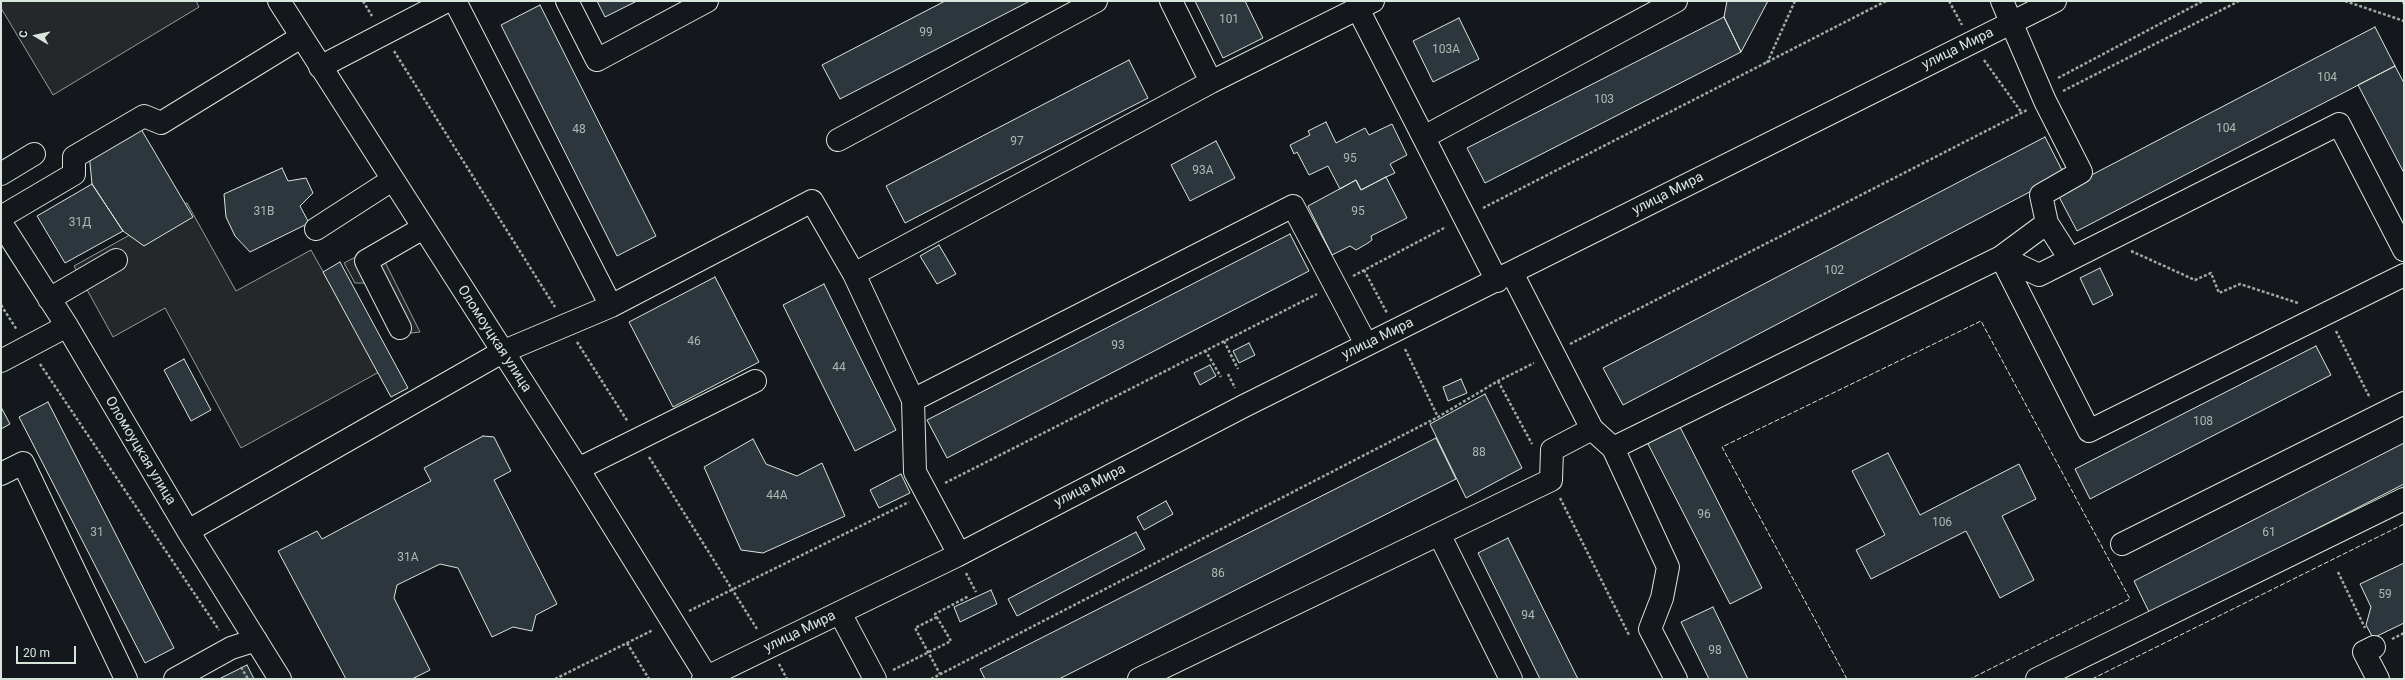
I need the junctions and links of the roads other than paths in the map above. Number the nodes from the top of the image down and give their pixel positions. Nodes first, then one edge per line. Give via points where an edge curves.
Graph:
1 (279, 1) edge
2 (448, 1) edge
3 (455, 1) edge
4 (567, 1) edge
5 (707, 1) edge
6 (1096, 1) edge
7 (1171, 1) edge
8 (1676, 1) edge
9 (2002, 1) edge
10 (2055, 1) edge
11 (1366, 5) edge
12 (2012, 22) junction
13 (301, 37) junction
14 (320, 67) junction
15 (1211, 82) junction
16 (1424, 138) junction
17 (838, 140) dead end
18 (34, 154) dead end
19 (1, 174) edge
20 (392, 180) junction
21 (1, 217) edge
22 (2047, 222) junction
23 (1, 223) edge
24 (423, 228) junction
25 (316, 229) dead end
26 (2404, 250) edge
27 (2001, 257) junction
28 (2070, 259) junction
29 (116, 260) dead end
30 (854, 274) junction
31 (2404, 275) edge
32 (1505, 277) junction
33 (49, 299) junction
34 (611, 306) junction
35 (67, 326) junction
36 (400, 328) dead end
37 (1366, 344) junction
38 (502, 352) junction
39 (1, 361) edge
40 (754, 381) dead end
41 (913, 400) junction
42 (2404, 403) edge
43 (1592, 429) junction
44 (1613, 448) junction
45 (578, 469) junction
46 (1, 474) edge
47 (2404, 499) edge
48 (188, 531) junction
49 (1439, 534) junction
50 (2122, 544) dead end
51 (959, 554) junction
52 (840, 613) junction
53 (256, 640) junction
54 (2374, 647) road end
55 (706, 678) edge
56 (126, 679) edge
57 (176, 679) edge
58 (280, 679) edge
59 (875, 679) edge
60 (1139, 679) edge
61 (1511, 679) edge
62 (1676, 679) edge
63 (2037, 679) edge
64 (2378, 679) edge

1 - 13 street, Оломоуцкая улица
2 - 14 street
3 - 34 street
4 - 5 street via 597,60
6 - 17 street
7 - 15 street
8 - 16 street
9 - 12 street
10 - 12 street, улица Мира
11 - 15 street
11 - 16 street
12 - 22 street via 2042,94 2081,172 2041,195
12 - 32 street, улица Мира
13 - 14 street, Оломоуцкая улица
13 - 21 street via 161,123 144,116 74,157 74,174
14 - 20 street, Оломоуцкая улица
15 - 30 street
16 - 32 street via 1465,216
18 - 19 street
20 - 24 street, Оломоуцкая улица
20 - 25 street
22 - 27 street
22 - 28 street
23 - 33 street, Оломоуцкая улица
24 - 36 street via 366,262
24 - 38 street, Оломоуцкая улица
26 - 28 street via 2339,124
27 - 28 street via 2039,275
27 - 31 street via 2090,431
27 - 44 street
29 - 33 street
30 - 34 street via 812,201
30 - 41 street
32 - 37 street, улица Мира
32 - 43 street via 1554,352
33 - 35 street, Оломоуцкая улица
34 - 38 street
35 - 39 street
35 - 48 street, Оломоуцкая улица
37 - 41 street via 1293,206
37 - 51 street, улица Мира
38 - 45 street, Оломоуцкая улица
38 - 48 street
40 - 45 street
41 - 51 street via 915,472
42 - 50 street
43 - 44 street
43 - 49 street via 1552,450 1551,480
44 - 62 street via 1668,567 1662,598 1650,629
45 - 55 street, Оломоуцкая улица
46 - 56 street via 23,463
47 - 63 street
48 - 53 street, Оломоуцкая улица
49 - 60 street
49 - 61 street
51 - 52 street, улица Мира
52 - 55 street, улица Мира
52 - 59 street
53 - 57 street via 231,648
53 - 58 street, Оломоуцкая улица
54 - 64 street via 2364,652

